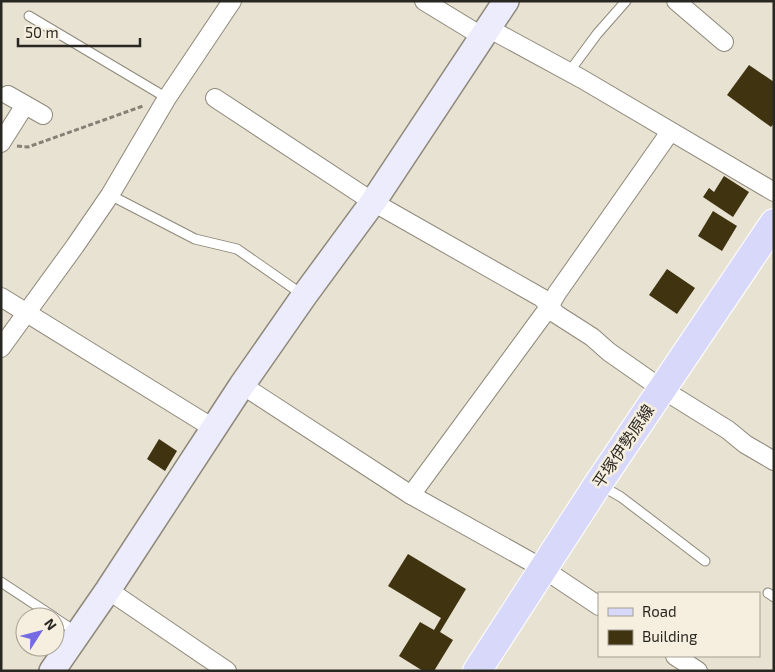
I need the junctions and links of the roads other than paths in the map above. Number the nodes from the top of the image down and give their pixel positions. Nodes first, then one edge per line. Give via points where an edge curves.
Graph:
1 (232, 1) edge
2 (424, 1) edge
3 (506, 1) edge
4 (626, 1) edge
5 (676, 1) edge
6 (29, 16) dead end
7 (486, 32) junction
8 (724, 42) dead end
9 (569, 72) junction
10 (8, 95) dead end
11 (167, 98) junction
12 (215, 98) dead end
13 (26, 105) junction
14 (43, 115) dead end
15 (670, 132) junction
16 (5, 144) edge
17 (774, 192) edge
18 (110, 195) junction
19 (373, 202) junction
20 (774, 223) edge
21 (304, 296) junction
22 (1, 297) edge
23 (549, 307) junction
24 (28, 312) junction
25 (1, 348) edge
26 (242, 385) junction
27 (662, 389) junction
28 (214, 428) junction
29 (774, 461) edge
30 (598, 484) junction
31 (411, 495) junction
32 (705, 561) dead end
33 (542, 568) junction
34 (1, 582) edge
35 (108, 590) junction
36 (598, 605) edge
37 (39, 607) edge
38 (65, 624) edge
39 (78, 633) junction
40 (677, 657) edge
41 (52, 671) edge
42 (226, 671) edge
43 (477, 671) edge
44 (698, 671) edge

1 - 11 street
2 - 7 street
3 - 7 street
4 - 9 lane
5 - 8 street
6 - 11 lane
7 - 9 street
7 - 19 street
9 - 15 street
10 - 13 street
11 - 18 street
12 - 19 street
13 - 14 street
13 - 16 street
15 - 17 street
15 - 23 street
18 - 21 lane via 195,239 237,249
18 - 24 street
19 - 21 street
19 - 23 street via 542,298
20 - 27 main road, 平塚伊勢原線
21 - 26 street
22 - 24 street
23 - 27 street
23 - 31 street
24 - 25 street
24 - 28 street
26 - 28 street
26 - 31 street
27 - 29 street
27 - 30 main road, 平塚伊勢原線
28 - 35 street
30 - 32 lane
30 - 33 main road, 平塚伊勢原線
31 - 33 street
33 - 36 street
33 - 43 main road, 平塚伊勢原線
34 - 37 lane
35 - 39 street
35 - 42 street
38 - 39 lane
39 - 41 street
40 - 44 street

